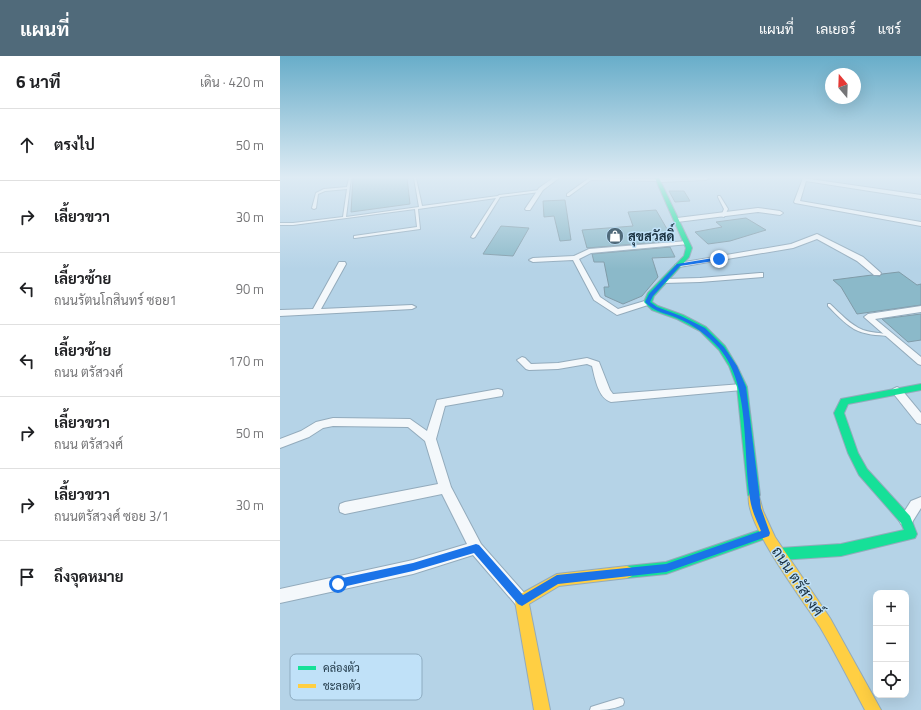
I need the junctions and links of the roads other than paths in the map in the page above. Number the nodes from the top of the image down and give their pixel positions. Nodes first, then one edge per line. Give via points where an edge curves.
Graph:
1 (416, 208) edge
2 (345, 209) edge
3 (412, 209) edge
4 (491, 209) edge
5 (672, 209) edge
6 (726, 209) edge
7 (834, 209) edge
8 (780, 213) dead end
9 (723, 216) junction
10 (344, 218) junction
11 (677, 220) junction
12 (280, 224) edge
13 (921, 224) edge
14 (356, 237) dead end
15 (473, 237) dead end
16 (687, 243) junction
17 (575, 258) junction
18 (533, 260) dead end
19 (342, 264) dead end
20 (678, 265) junction
21 (877, 273) dead end
22 (760, 275) dead end
23 (664, 281) junction
24 (648, 302) junction
25 (829, 305) dead end
26 (412, 307) dead end
27 (921, 309) edge
28 (315, 312) junction
29 (280, 313) edge
30 (889, 335) junction
31 (522, 360) dead end
32 (921, 362) edge
33 (742, 387) junction
34 (921, 387) edge
35 (897, 391) junction
36 (498, 393) dead end
37 (921, 420) edge
38 (430, 439) junction
39 (280, 444) edge
40 (445, 488) junction
41 (921, 502) edge
42 (345, 508) dead end
43 (906, 520) junction
44 (766, 533) junction
45 (476, 548) junction
46 (780, 554) junction
47 (280, 596) edge
48 (522, 601) junction
49 (620, 702) dead end
50 (542, 710) edge
51 (594, 710) edge
52 (873, 710) edge

1 - 14 lane via 419,228
2 - 10 lane
3 - 10 lane
4 - 15 lane
5 - 11 street
6 - 9 lane
7 - 13 street
8 - 9 street via 758,210
9 - 11 street
10 - 12 lane
11 - 16 street
16 - 17 street via 590,251
16 - 20 street via 687,256
17 - 18 street
17 - 24 street via 597,298 616,312
19 - 28 street
20 - 21 street via 793,246 817,236 860,260
20 - 23 street
22 - 23 street
23 - 24 street
24 - 33 street, ถนน ตรัสวงศ์ via 655,308 703,329 722,348
25 - 30 lane via 855,329 869,334
26 - 28 street
27 - 30 street via 868,317
28 - 29 street
30 - 32 street
31 - 33 street via 529,367 558,366 587,360 596,364 605,392 611,398
33 - 44 street, ถนน ตรัสวงศ์ via 756,508
34 - 35 street
35 - 37 street
35 - 43 street via 844,401 839,413 853,453 863,472
36 - 38 street via 441,403
38 - 39 street via 410,423 333,422
38 - 40 street
40 - 42 street
40 - 45 street
41 - 43 street via 915,504
43 - 46 street via 910,534 904,536 841,550
44 - 46 street, ถนน ตรัสวงศ์
44 - 48 street via 666,568 557,580
45 - 47 street via 413,567
45 - 48 street
46 - 52 street, ถนน ตรัสวงศ์ via 819,612
48 - 50 street
49 - 51 lane

